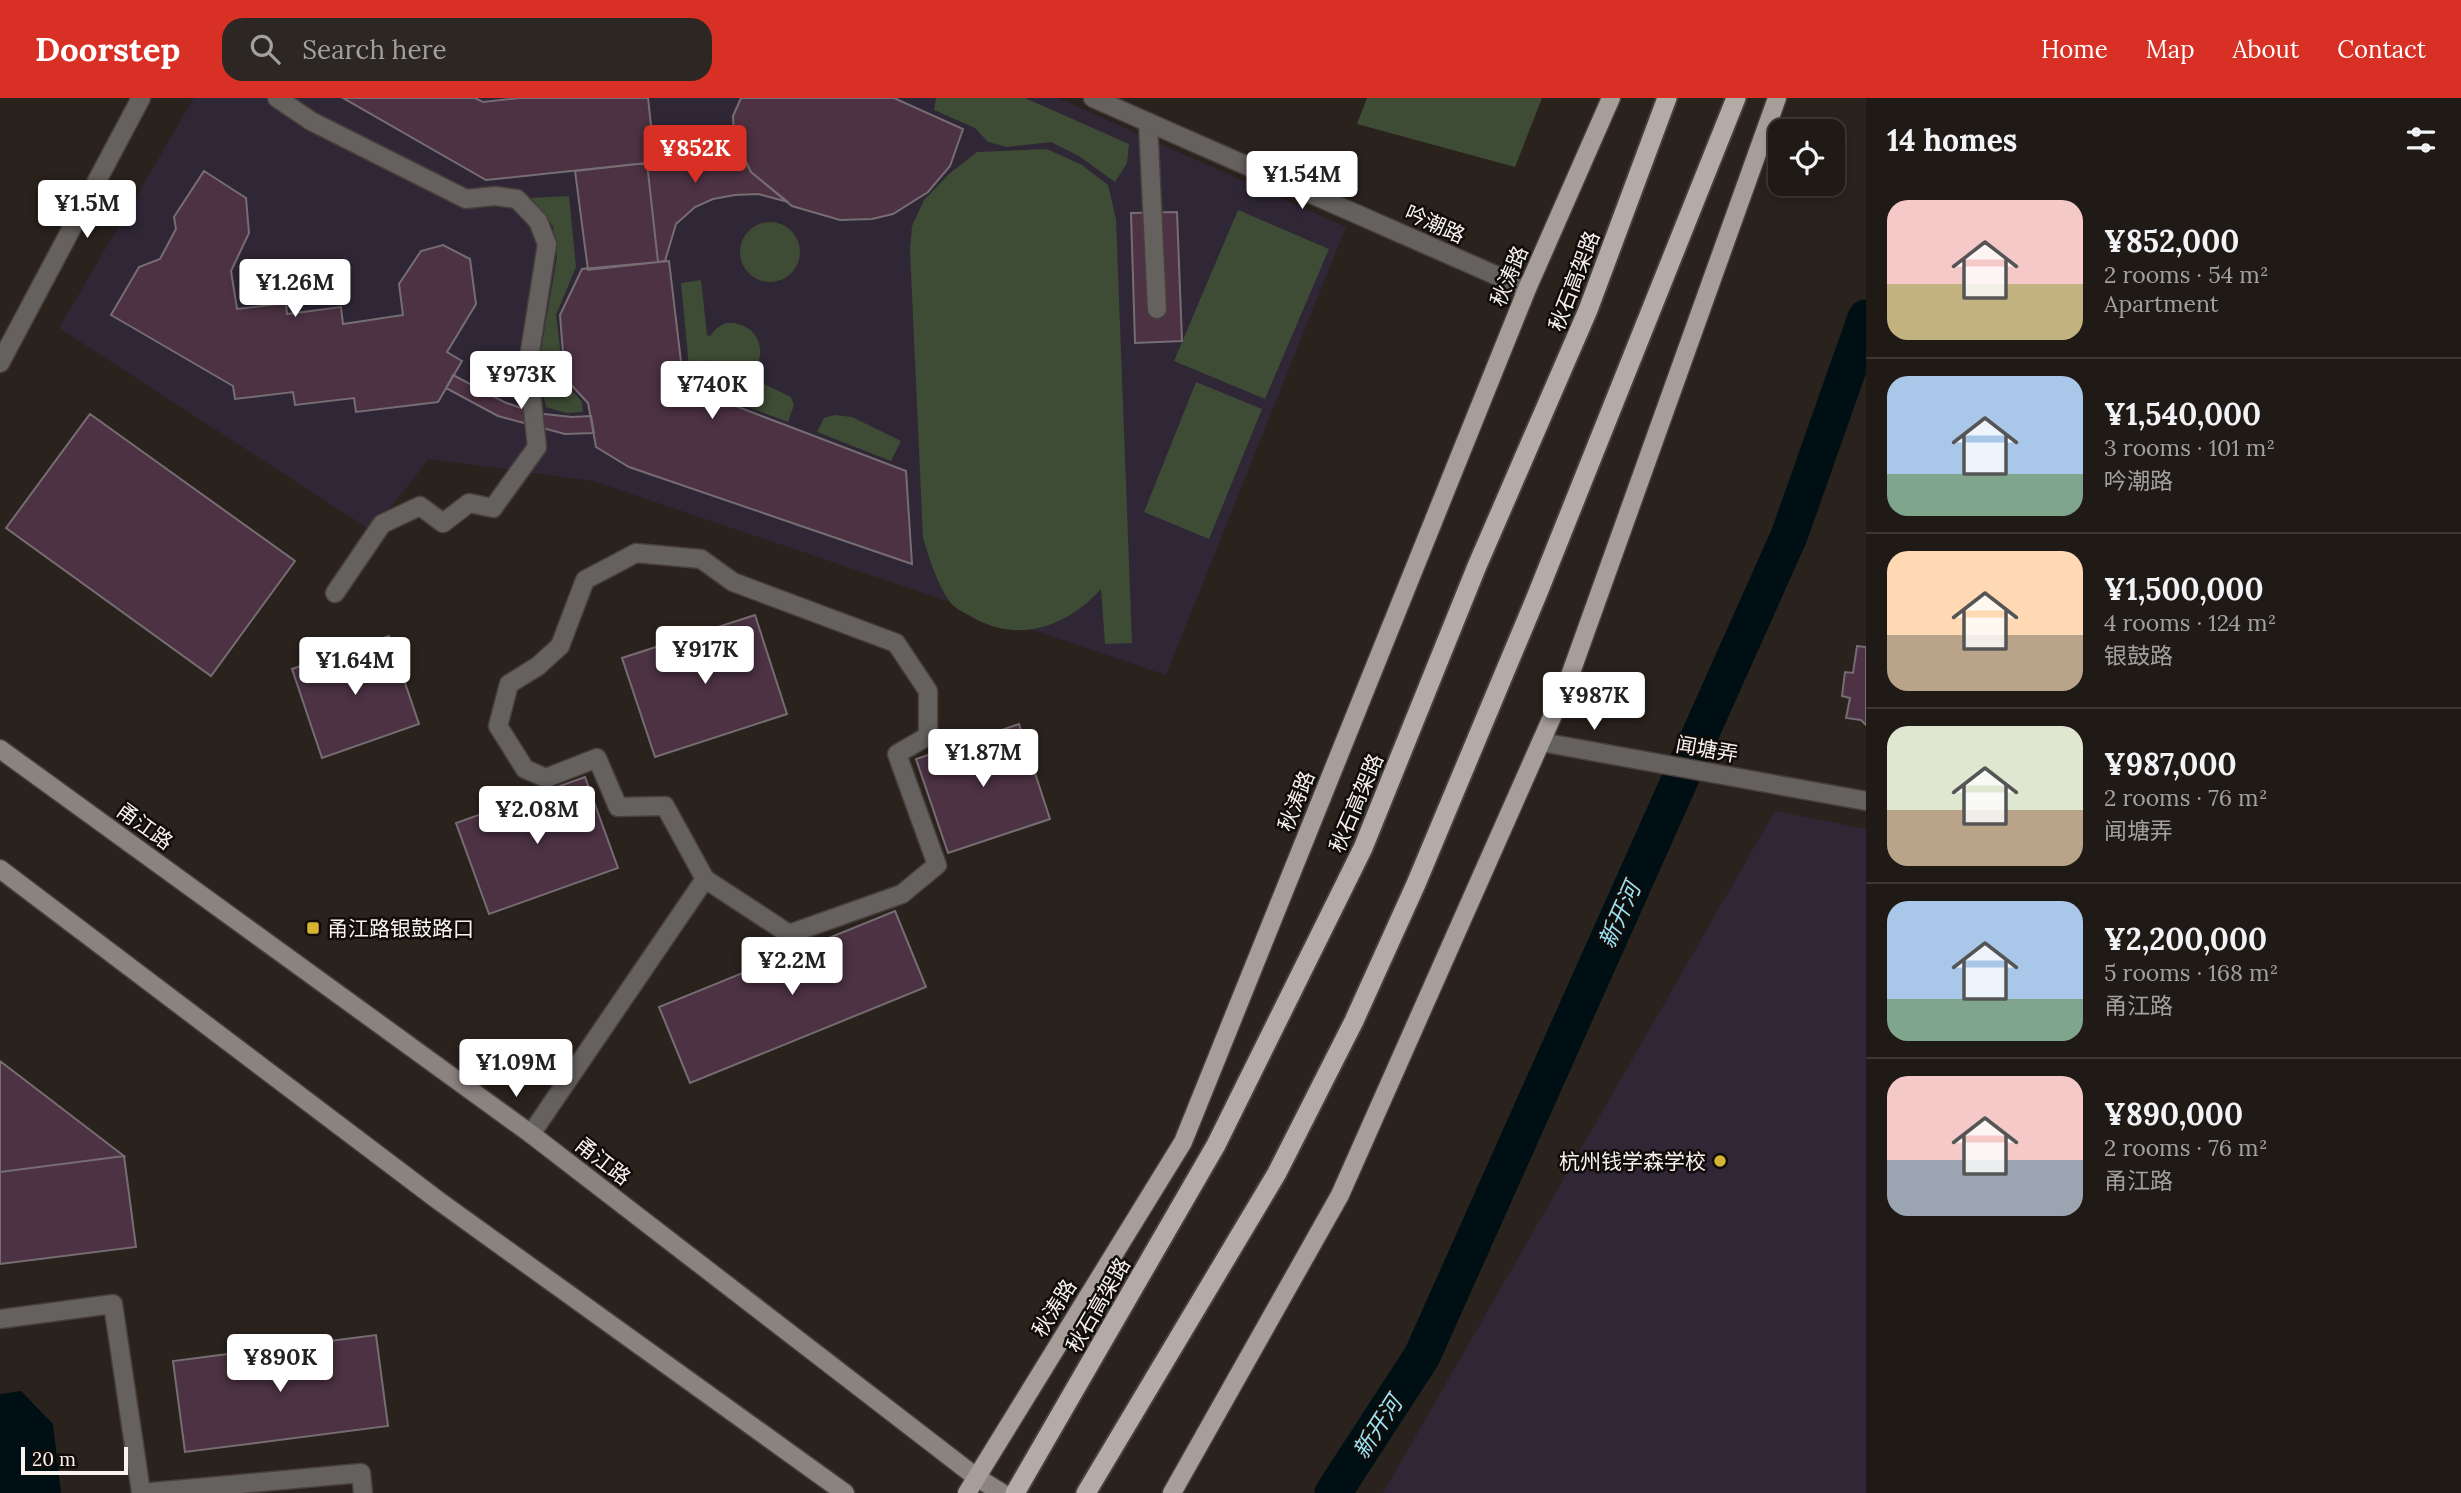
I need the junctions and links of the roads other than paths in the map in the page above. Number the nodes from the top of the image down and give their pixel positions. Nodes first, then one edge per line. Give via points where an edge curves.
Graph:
1 (141, 98) edge
2 (1093, 98) edge
3 (1611, 98) edge
4 (1667, 98) edge
5 (1735, 98) edge
6 (1777, 98) edge
7 (283, 106) edge
8 (1149, 122) junction
9 (1527, 289) junction
10 (1157, 309) dead end
11 (0, 363) edge
12 (335, 593) dead end
13 (1541, 742) junction
14 (0, 750) edge
15 (1866, 801) edge
16 (0, 869) edge
17 (705, 879) junction
18 (531, 1134) junction
19 (0, 1319) edge
20 (972, 1485) edge
21 (141, 1493) edge
22 (363, 1493) edge
23 (845, 1493) edge
24 (1003, 1493) edge
25 (1015, 1493) edge
26 (1086, 1493) edge
27 (1172, 1493) edge

1 - 11 street
2 - 8 street, 吟潮路
3 - 9 main road, 秋涛路
4 - 25 highway, 秋石高架路 via 1588,310 1477,566 1363,848 1216,1145
5 - 26 highway via 1537,595 1354,1021 1278,1173
6 - 13 main road via 1568,681
7 - 12 street via 466,199 517,199 538,221 547,244 528,364 537,447 493,508 469,503 443,523 420,506 382,524
8 - 9 street, 吟潮路
8 - 10 street
9 - 20 main road, 秋涛路 via 1183,1142
13 - 15 street, 闻塘弄
13 - 27 main road via 1340,1195
14 - 18 main road, 甬江路
16 - 23 main road via 439,1201
17 - 17 street via 789,934 902,894 937,864 897,754 928,736 928,691 896,643 733,582 701,559 636,553 585,580 560,646 509,684 498,726 525,769 546,778 597,758 618,807 665,806
17 - 18 street
18 - 20 main road, 甬江路
19 - 21 street via 113,1304
20 - 24 main road, 甬江路
21 - 22 street via 361,1473

